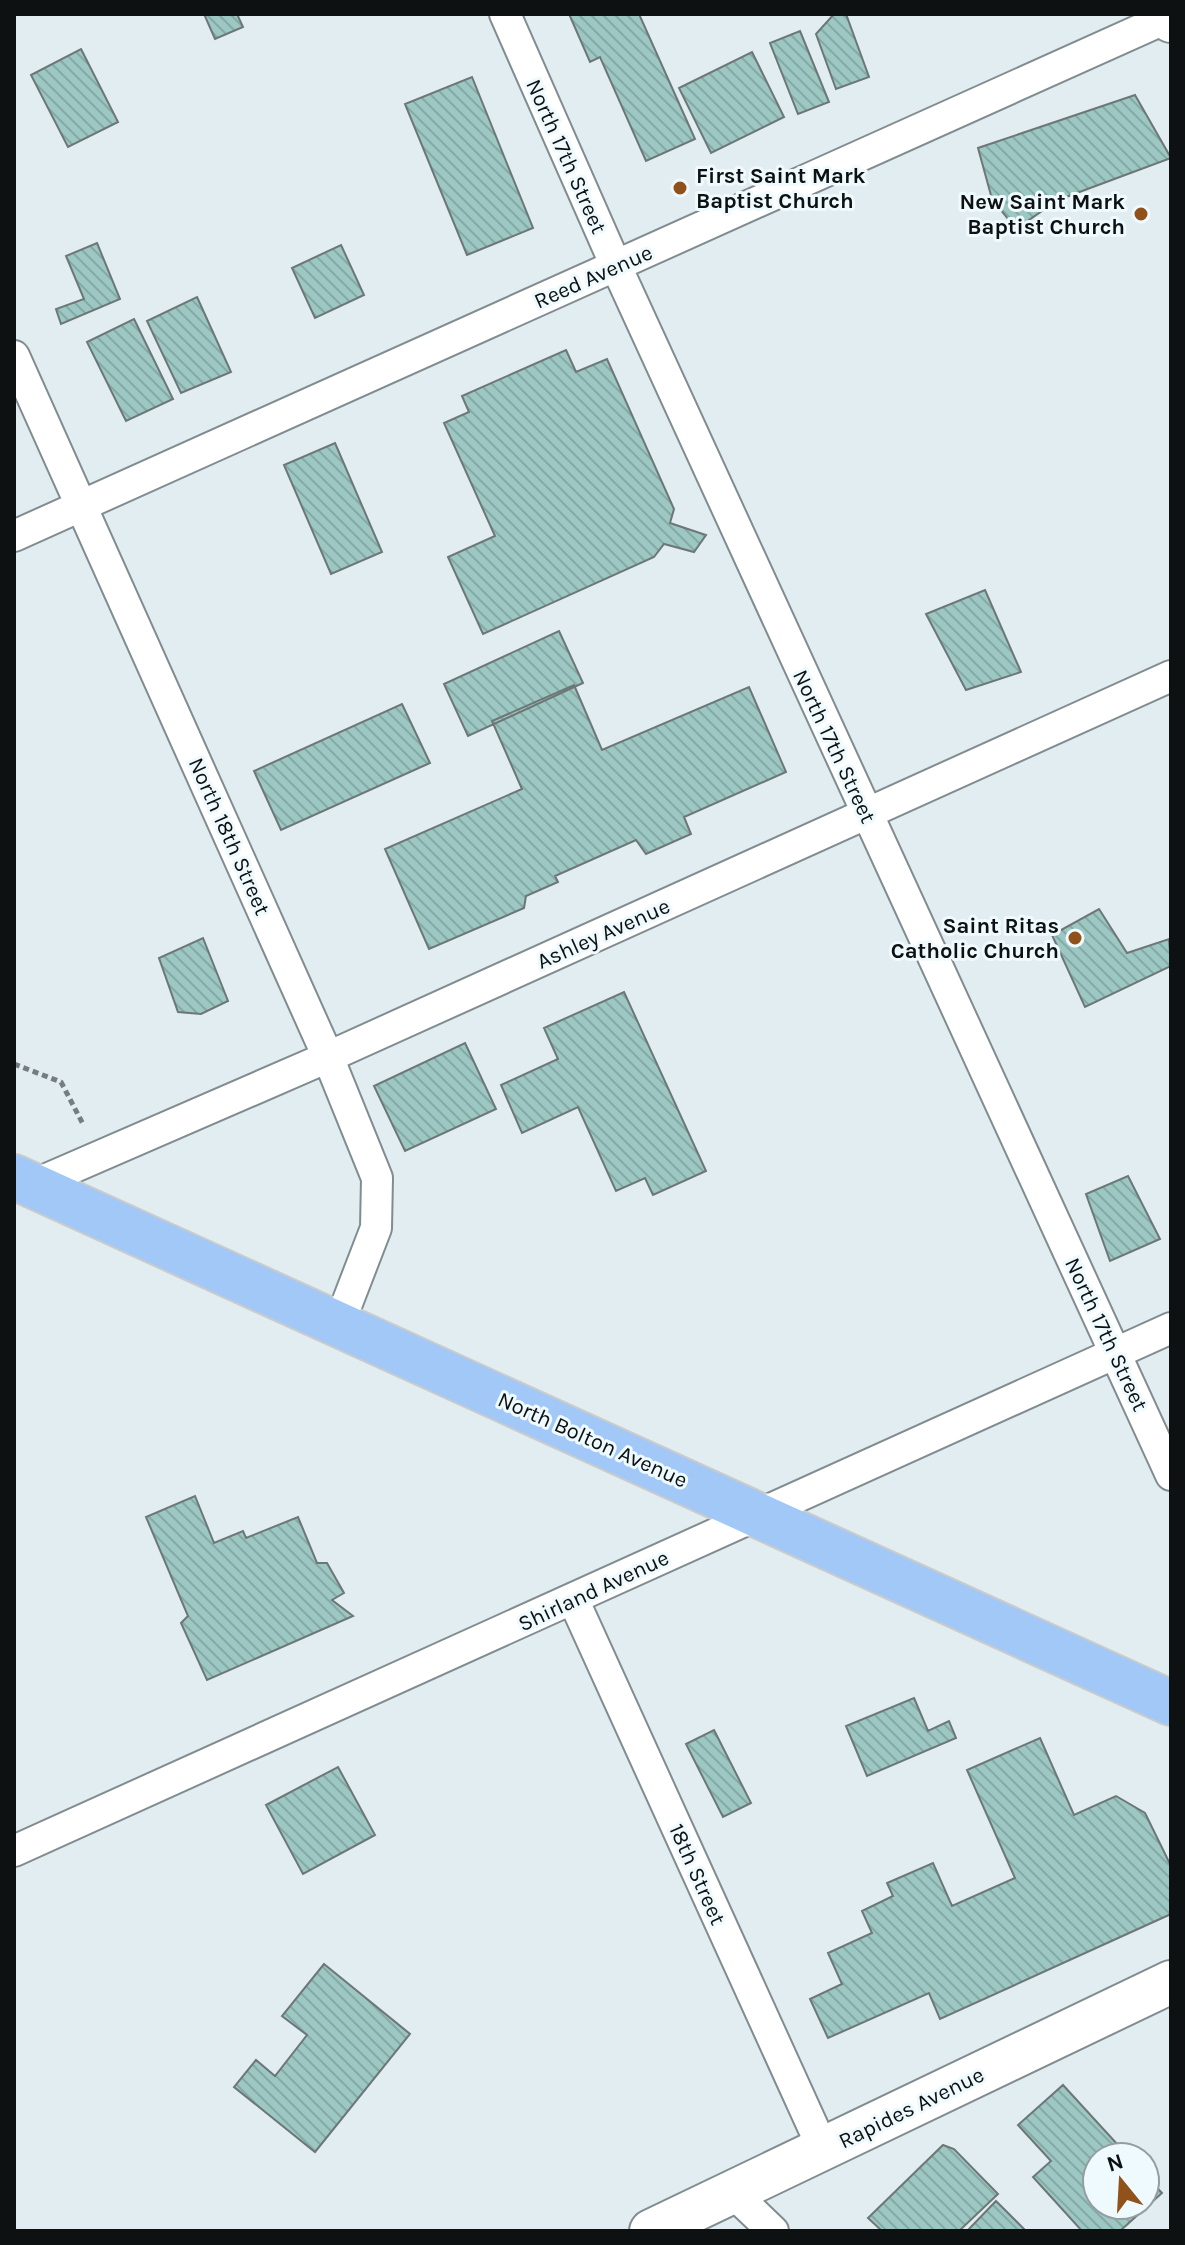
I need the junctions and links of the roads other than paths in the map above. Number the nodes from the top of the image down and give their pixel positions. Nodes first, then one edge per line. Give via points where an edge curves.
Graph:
1 (505, 14) edge
2 (1170, 17) edge
3 (616, 266) junction
4 (14, 356) edge
5 (83, 505) junction
6 (14, 536) edge
7 (1171, 676) edge
8 (866, 814) junction
9 (328, 1057) junction
10 (23, 1181) edge
11 (339, 1324) junction
12 (1171, 1328) edge
13 (1116, 1353) junction
14 (1171, 1475) edge
15 (758, 1514) junction
16 (573, 1599) junction
17 (1171, 1703) edge
18 (14, 1851) edge
19 (1171, 1982) edge
20 (823, 2149) junction
21 (732, 2192) junction
22 (651, 2231) edge
23 (773, 2231) edge

1 - 3 street, North 17th Street
2 - 3 street, Reed Avenue
3 - 5 street, Reed Avenue
3 - 8 street, North 17th Street
4 - 5 street, North 18th Street
5 - 6 street, Reed Avenue
5 - 9 street, North 18th Street
7 - 8 street, Ashley Avenue
8 - 9 street, Ashley Avenue
8 - 13 street, North 17th Street
9 - 10 street, Ashley Avenue via 100,1156
9 - 11 street, North 18th Street via 377,1178 379,1203 376,1228
10 - 11 main road, North Bolton Avenue
11 - 15 main road, North Bolton Avenue
12 - 13 street, Shirland Avenue
13 - 14 street, North 17th Street
13 - 15 street, Shirland Avenue
15 - 16 street, Shirland Avenue
15 - 17 main road, North Bolton Avenue
16 - 18 street, Shirland Avenue
16 - 20 street, 18th Street
19 - 20 main road, Rapides Avenue
20 - 21 main road, Rapides Avenue
21 - 22 main road, Rapides Avenue
21 - 23 street

